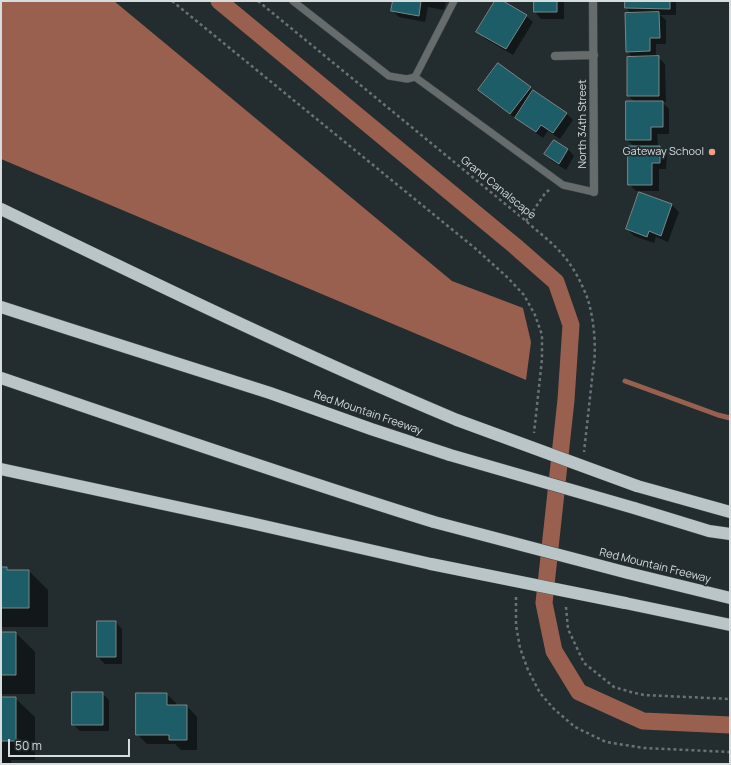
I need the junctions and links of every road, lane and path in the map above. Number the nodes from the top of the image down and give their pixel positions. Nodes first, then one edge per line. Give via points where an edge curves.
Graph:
1 (172, 1) edge
2 (258, 1) edge
3 (293, 1) edge
4 (454, 1) edge
5 (593, 1) edge
6 (594, 55) junction
7 (555, 56) dead end
8 (415, 78) junction
9 (563, 185) junction
10 (594, 192) joint
11 (1, 209) edge
12 (526, 221) junction
13 (1, 307) edge
14 (1, 378) edge
15 (534, 438) dead end
16 (583, 458) dead end
17 (1, 469) edge
18 (730, 512) edge
19 (730, 534) edge
20 (516, 597) dead end
21 (730, 598) edge
22 (566, 607) dead end
23 (730, 625) edge
24 (730, 699) edge
25 (730, 752) edge

1 - 15 path via 476,249 524,295 542,335
2 - 12 path, Grand Canalscape
3 - 8 lane via 389,76
4 - 8 lane
5 - 6 street, North 34th Street
6 - 7 street
6 - 10 street, North 34th Street
8 - 9 lane
9 - 10 lane
9 - 12 path via 546,192
11 - 18 highway, bridge via 103,259 456,420 637,486
12 - 16 path, Grand Canalscape via 563,254 587,298 592,316 595,359
13 - 19 highway, Red Mountain Freeway, bridge via 270,393 450,455 709,531
14 - 21 highway, Red Mountain Freeway, bridge via 346,495 434,522
17 - 23 highway, bridge via 431,564
20 - 25 path via 516,625 520,648 528,670 540,693 554,710 575,727 606,742 644,748
22 - 24 path via 568,629 584,663 614,687 644,695

